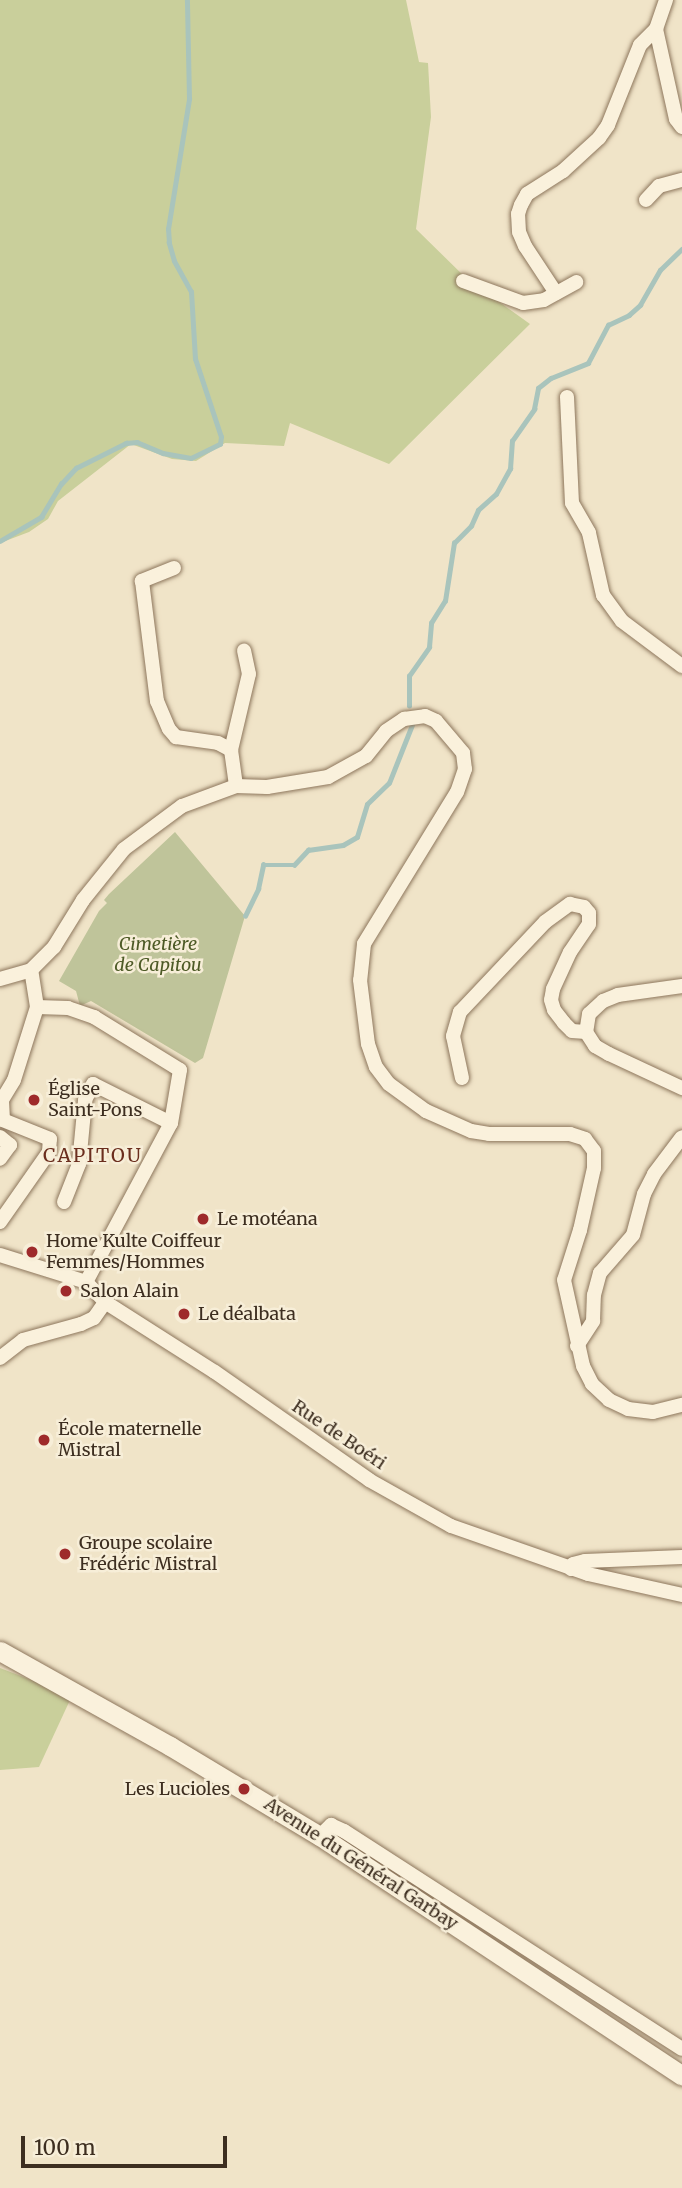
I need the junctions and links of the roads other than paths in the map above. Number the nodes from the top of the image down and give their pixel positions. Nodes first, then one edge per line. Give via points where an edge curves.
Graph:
1 (666, 0) edge
2 (656, 29) junction
3 (682, 89) edge
4 (673, 107) junction
5 (682, 127) edge
6 (682, 180) edge
7 (646, 200) dead end
8 (463, 281) dead end
9 (576, 282) dead end
10 (556, 293) junction
11 (567, 397) dead end
12 (174, 568) dead end
13 (244, 651) dead end
14 (682, 666) edge
15 (231, 750) junction
16 (236, 786) junction
17 (31, 971) junction
18 (0, 979) edge
19 (682, 986) edge
20 (37, 1007) junction
21 (586, 1032) junction
22 (463, 1078) dead end
23 (682, 1088) edge
24 (1, 1099) edge
25 (171, 1123) junction
26 (682, 1137) edge
27 (5, 1141) edge
28 (0, 1159) edge
29 (64, 1202) dead end
30 (0, 1222) edge
31 (0, 1255) edge
32 (86, 1282) junction
33 (105, 1302) junction
34 (577, 1346) junction
35 (0, 1358) edge
36 (682, 1405) edge
37 (682, 1557) edge
38 (572, 1569) junction
39 (682, 1595) edge
40 (0, 1651) edge
41 (0, 1658) edge
42 (32, 1667) junction
43 (320, 1836) junction
44 (682, 2049) edge
45 (682, 2076) edge

1 - 2 street
2 - 4 street
2 - 10 street via 640,45 599,138 564,171 527,194 521,205 517,223 524,246
3 - 4 street
4 - 5 street
6 - 7 street via 659,186
8 - 10 street via 523,303
9 - 10 street
11 - 14 street via 572,503 589,533 603,595 622,621
12 - 15 street via 142,580 157,701 176,737 218,743
13 - 15 street via 249,674
15 - 16 street
16 - 17 street via 182,806 124,849 83,900 54,947
16 - 34 street via 267,787 328,777 366,755 386,731 404,719 425,716 436,721 463,753 465,769 457,792 364,944 360,980 368,1044 376,1067 389,1084 450,1124 489,1134 570,1134 584,1139 594,1151 580,1230 564,1280
17 - 18 street
17 - 20 street
19 - 21 street via 603,1001 589,1014
20 - 24 street via 13,1080
20 - 25 street via 68,1008 94,1017 180,1070
21 - 22 street via 572,1031 551,1000 570,952 589,924 584,907 570,904 545,922 460,1012 453,1037
21 - 23 street via 595,1046
24 - 30 street via 3,1120 50,1139 49,1152
25 - 29 street via 93,1084 85,1100 79,1164
25 - 32 street
26 - 34 street via 654,1174 632,1235 600,1273 593,1321
27 - 28 street
31 - 32 street, Rue de Boéri
32 - 33 street, Rue de Boéri
33 - 35 street via 94,1318 23,1340
33 - 38 street, Rue de Boéri via 369,1480 451,1526
34 - 36 street via 592,1384 609,1400 628,1409 653,1412
37 - 38 street via 585,1561 573,1564
38 - 39 street, Rue de Boéri
40 - 42 main road, Avenue du Général Garbay
41 - 42 main road, Avenue du Général Garbay
42 - 43 main road, Avenue du Général Garbay
43 - 44 street via 331,1825 344,1831
43 - 45 main road, Avenue du Général Garbay

